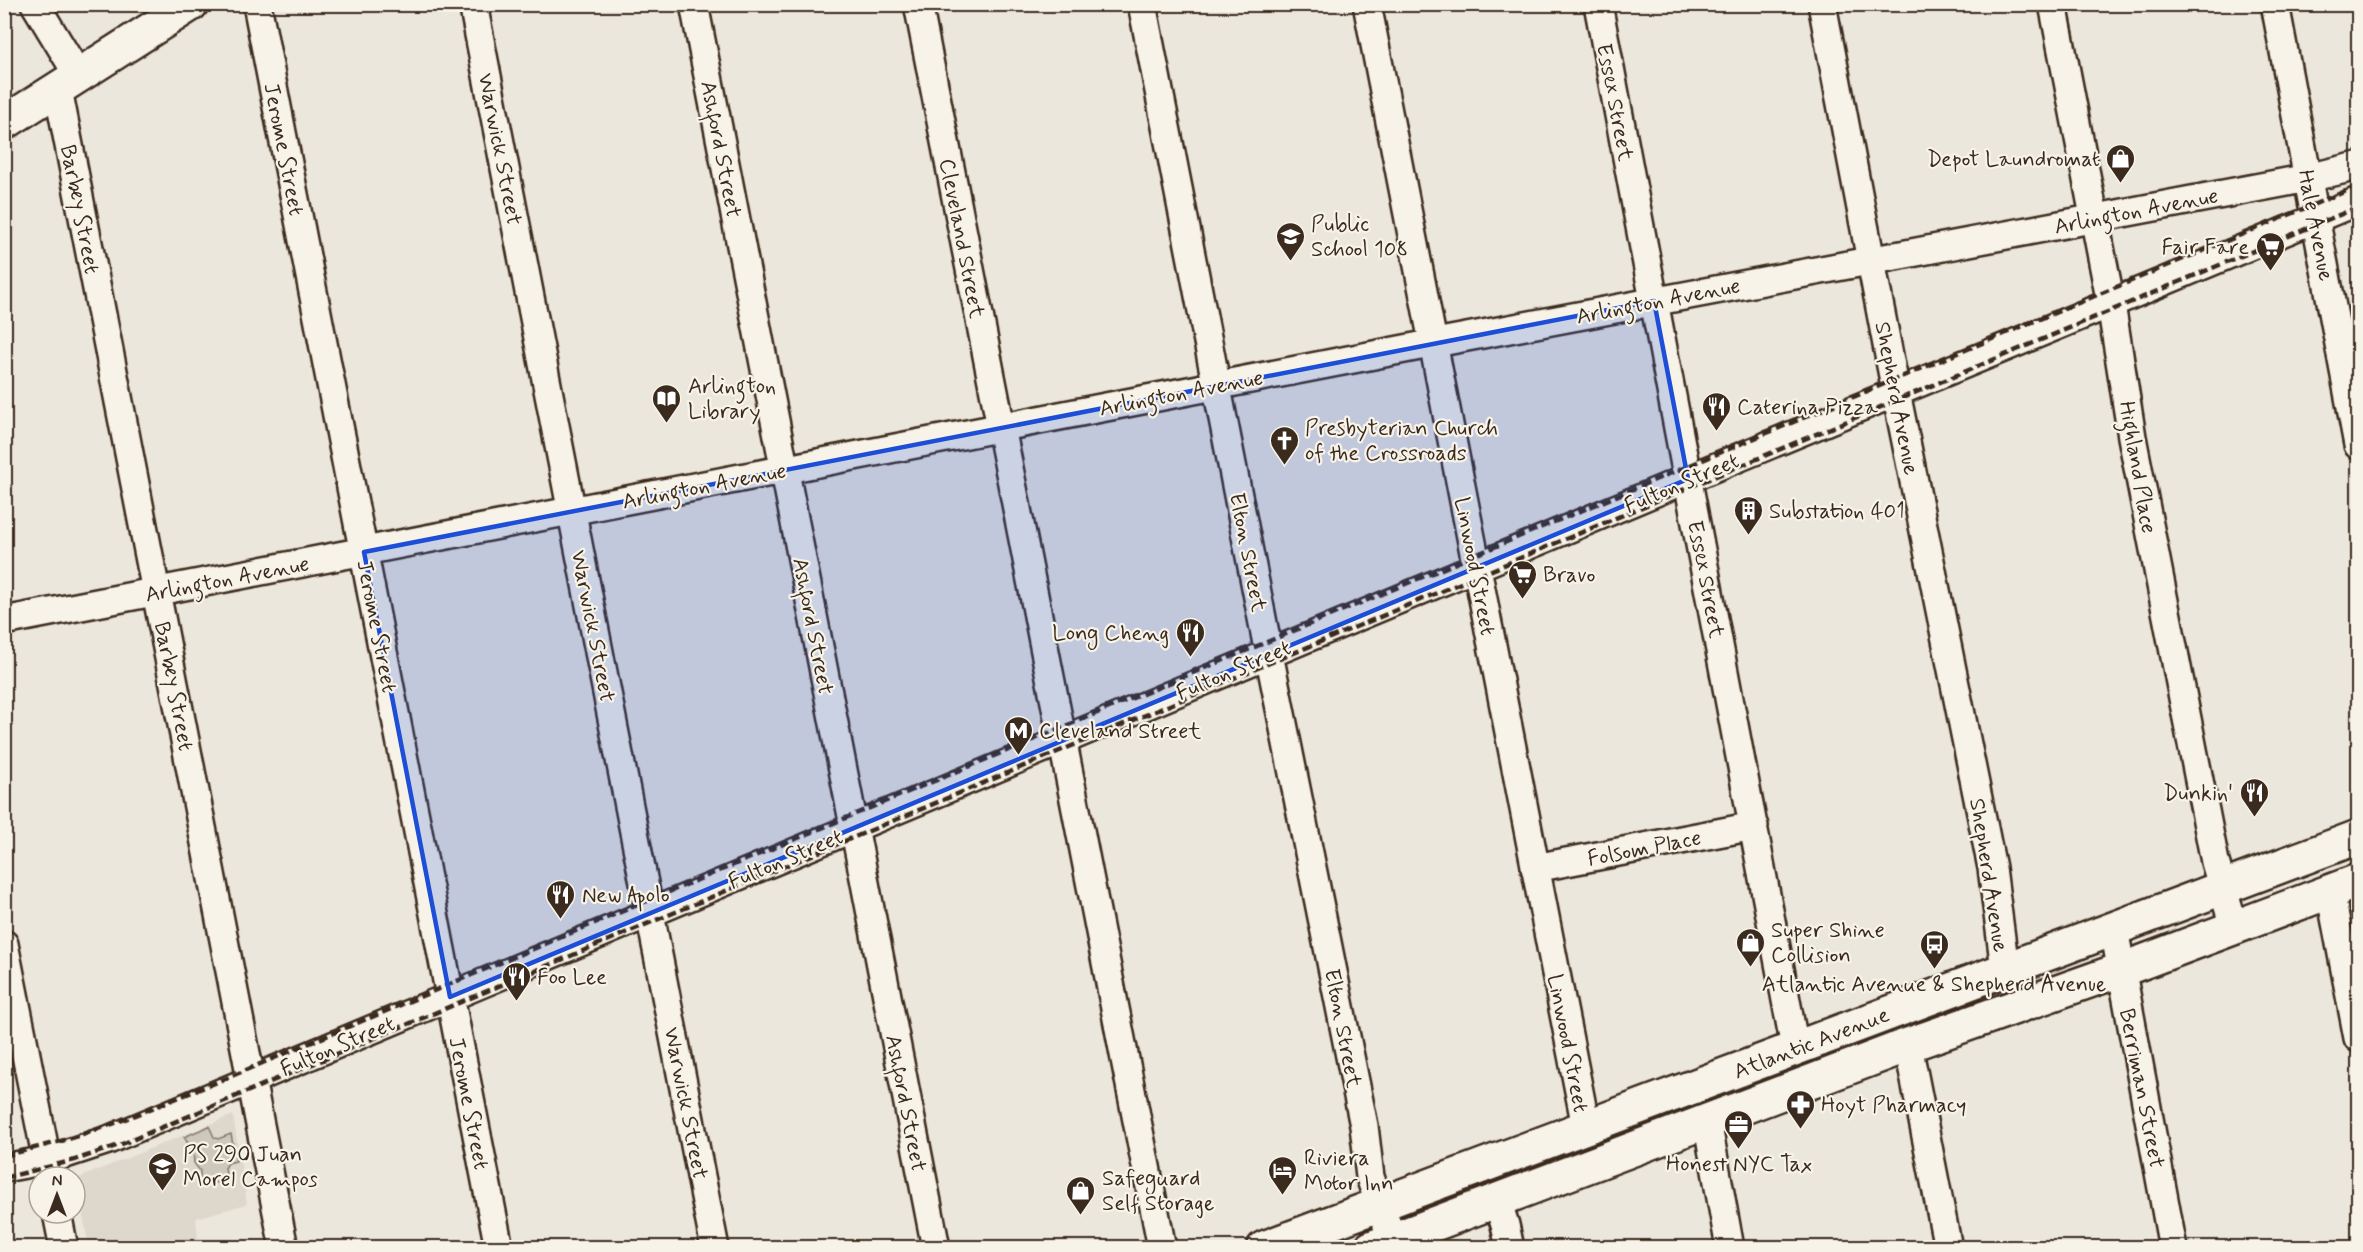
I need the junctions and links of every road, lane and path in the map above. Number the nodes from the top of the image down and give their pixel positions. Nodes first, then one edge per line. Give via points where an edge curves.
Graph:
1 (35, 4) edge
2 (191, 4) edge
3 (257, 4) edge
4 (472, 4) edge
5 (694, 4) edge
6 (918, 4) edge
7 (1142, 4) edge
8 (1367, 4) edge
9 (1598, 4) edge
10 (1822, 4) edge
11 (2053, 4) edge
12 (2275, 4) edge
13 (68, 82) junction
14 (4, 123) edge
15 (2358, 166) edge
16 (2308, 178) junction
17 (2358, 201) edge
18 (2094, 218) junction
19 (2316, 218) junction
20 (1871, 260) junction
21 (1654, 301) junction
22 (2111, 304) junction
23 (1433, 344) junction
24 (1216, 386) junction
25 (1896, 392) junction
26 (1000, 428) junction
27 (2358, 445) edge
28 (784, 470) junction
29 (1688, 479) junction
30 (571, 511) junction
31 (364, 552) junction
32 (1477, 568) junction
33 (157, 592) junction
34 (4, 621) edge
35 (1269, 654) junction
36 (1061, 742) junction
37 (1754, 826) junction
38 (854, 829) junction
39 (2358, 837) edge
40 (1535, 868) junction
41 (2344, 886) edge
42 (2223, 888) junction
43 (650, 914) junction
44 (2234, 927) junction
45 (2114, 929) junction
46 (4, 944) edge
47 (2005, 969) junction
48 (2120, 970) junction
49 (450, 997) junction
50 (2358, 1038) edge
51 (1908, 1044) junction
52 (1795, 1048) junction
53 (251, 1081) junction
54 (1707, 1121) junction
55 (1586, 1127) junction
56 (47, 1165) edge
57 (54, 1165) edge
58 (4, 1168) edge
59 (27, 1168) edge
60 (1497, 1200) junction
61 (1380, 1204) junction
62 (59, 1225) edge
63 (1382, 1244) edge
64 (64, 1248) edge
65 (284, 1248) edge
66 (499, 1248) edge
67 (715, 1248) edge
68 (936, 1248) edge
69 (1162, 1248) edge
70 (1264, 1248) edge
71 (1510, 1248) edge
72 (1731, 1248) edge
73 (1948, 1248) edge
74 (2173, 1248) edge

1 - 13 street, Barbey Street
2 - 13 main road
3 - 31 street, Jerome Street
4 - 30 street, Warwick Street
5 - 28 street, Ashford Street
6 - 26 street, Cleveland Street
7 - 24 street, Elton Street
8 - 23 street, Linwood Street
9 - 21 street, Essex Street
10 - 20 street, Shepherd Avenue
11 - 18 street, Highland Place
12 - 16 street, Hale Avenue
13 - 14 main road
13 - 33 street, Barbey Street
15 - 16 street, Arlington Avenue
16 - 18 street, Arlington Avenue
16 - 19 street, Hale Avenue
17 - 19 street, Fulton Street
18 - 20 street, Arlington Avenue
18 - 22 street, Highland Place
19 - 22 street, Fulton Street
19 - 27 street, Hale Avenue
20 - 21 street, Arlington Avenue
20 - 25 street, Shepherd Avenue
21 - 23 street, Arlington Avenue
21 - 29 street, Essex Street
22 - 25 street, Fulton Street
22 - 42 street, Highland Place via 2132,437
23 - 24 street, Arlington Avenue
23 - 32 street, Linwood Street
24 - 26 street, Arlington Avenue
24 - 35 street, Elton Street
25 - 29 street, Fulton Street
25 - 47 street, Shepherd Avenue via 1992,868
26 - 28 street, Arlington Avenue
26 - 36 street, Cleveland Street
28 - 30 street, Arlington Avenue
28 - 38 street, Ashford Street
29 - 32 street, Fulton Street
29 - 37 street, Essex Street
30 - 31 street, Arlington Avenue
30 - 43 street, Warwick Street
31 - 33 street, Arlington Avenue
31 - 49 street, Jerome Street
32 - 35 street, Fulton Street
32 - 40 street, Linwood Street
33 - 34 street, Arlington Avenue
33 - 53 street, Barbey Street
35 - 36 street, Fulton Street
35 - 61 street, Elton Street via 1364,1126 1370,1178
36 - 38 street, Fulton Street
36 - 69 street, Cleveland Street
37 - 40 street, Folsom Place
37 - 52 street, Essex Street
38 - 43 street, Fulton Street
38 - 68 street, Ashford Street
39 - 42 main road, Atlantic Avenue
40 - 55 street, Linwood Street
41 - 44 main road, Atlantic Avenue
41 - 50 street
42 - 44 street, Highland Place
42 - 45 main road, Atlantic Avenue
43 - 49 street, Fulton Street
43 - 67 street, Warwick Street
44 - 48 main road, Atlantic Avenue
45 - 47 main road, Atlantic Avenue
45 - 48 street, Berriman Street
46 - 56 street
47 - 52 main road, Atlantic Avenue
48 - 51 main road, Atlantic Avenue
48 - 74 street, Berriman Street
49 - 53 street, Fulton Street
49 - 66 street, Jerome Street
51 - 54 main road, Atlantic Avenue
51 - 73 street
52 - 55 main road, Atlantic Avenue
53 - 57 street, Fulton Street
53 - 65 street, Barbey Street
54 - 60 main road, Atlantic Avenue
54 - 72 street
55 - 61 main road, Atlantic Avenue
58 - 59 street, Fulton Street
60 - 63 main road, Atlantic Avenue
60 - 71 street
61 - 63 street, Elton Street
61 - 70 main road, Atlantic Avenue
62 - 64 street

